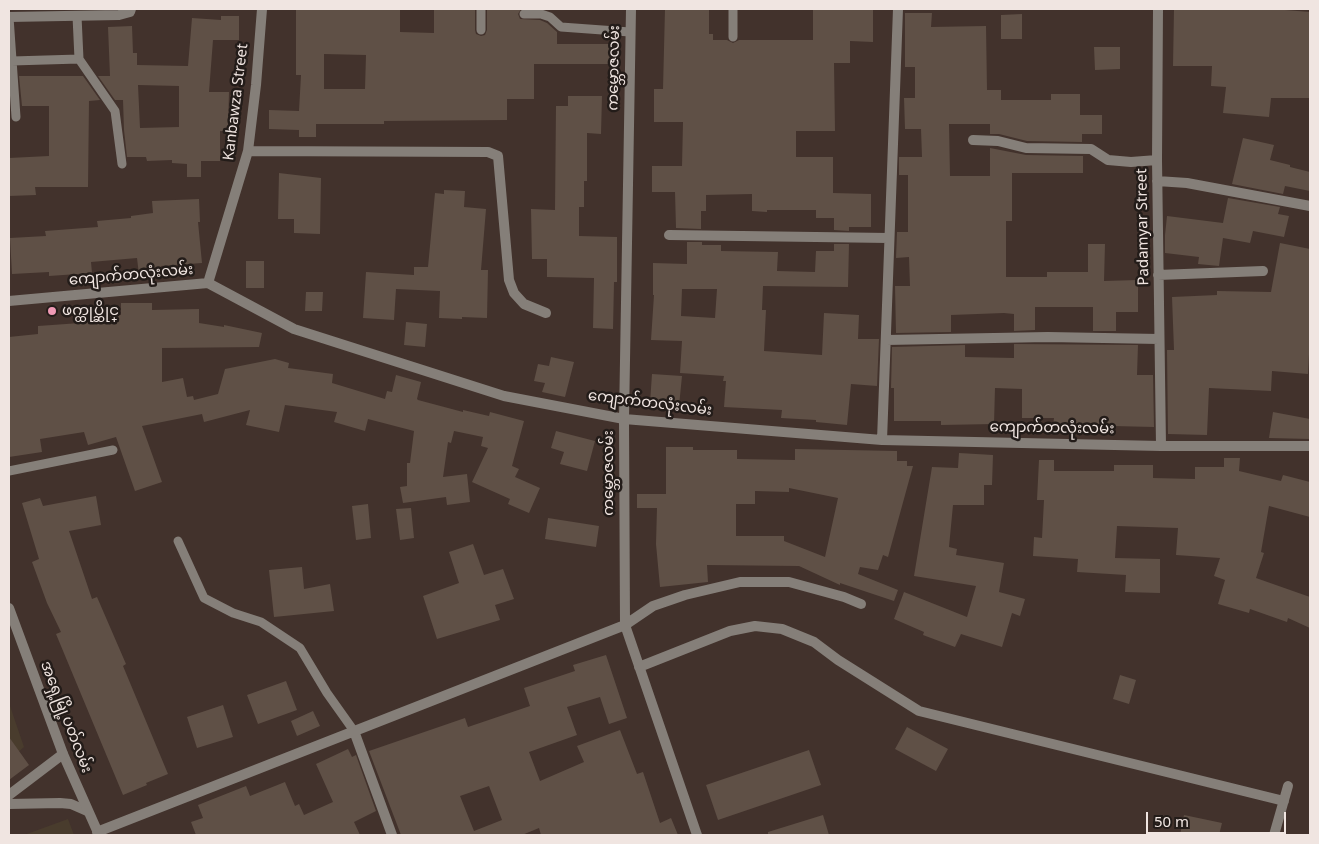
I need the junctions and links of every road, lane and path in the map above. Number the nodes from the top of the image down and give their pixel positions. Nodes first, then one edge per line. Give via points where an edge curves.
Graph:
1 (132, 9) edge
2 (262, 9) edge
3 (480, 9) edge
4 (631, 9) edge
5 (732, 9) edge
6 (898, 9) edge
7 (1158, 9) edge
8 (524, 14) dead end
9 (77, 16) junction
10 (9, 17) edge
11 (481, 30) dead end
12 (630, 32) junction
13 (733, 37) dead end
14 (79, 59) junction
15 (12, 61) junction
16 (16, 117) dead end
17 (973, 140) dead end
18 (248, 151) junction
19 (1157, 160) junction
20 (122, 164) dead end
21 (1157, 181) junction
22 (1310, 206) edge
23 (670, 235) dead end
24 (889, 238) junction
25 (1263, 270) dead end
26 (1158, 274) junction
27 (208, 283) junction
28 (9, 300) edge
29 (546, 312) dead end
30 (1159, 339) junction
31 (886, 340) junction
32 (624, 418) junction
33 (882, 440) junction
34 (1161, 446) junction
35 (1310, 446) edge
36 (113, 450) dead end
37 (9, 470) edge
38 (178, 541) dead end
39 (861, 604) dead end
40 (9, 608) edge
41 (625, 625) junction
42 (639, 667) junction
43 (354, 731) junction
44 (63, 754) junction
45 (1288, 786) dead end
46 (9, 795) edge
47 (1284, 801) junction
48 (9, 804) edge
49 (87, 810) junction
50 (98, 834) edge
51 (392, 835) edge
52 (697, 835) edge
53 (1274, 835) edge

1 - 9 street via 119,15
2 - 18 street, Kanbawza Street
3 - 11 lane
4 - 12 street, ကမ္ဘောဇလမ်း
5 - 13 lane
6 - 24 street
7 - 19 street, Padamyar Street
8 - 12 lane via 550,17 561,27
9 - 10 street
9 - 14 lane
10 - 15 lane
12 - 32 street, ကမ္ဘောဇလမ်း
14 - 15 lane
14 - 20 lane via 115,112
15 - 16 lane
17 - 19 street via 998,141 1026,148 1091,150 1108,160
18 - 27 street, Kanbawza Street
18 - 29 street via 488,152 498,156 508,280 524,304
19 - 21 street, Padamyar Street
21 - 22 street via 1188,183
21 - 26 street, Padamyar Street
23 - 24 street
24 - 31 street
25 - 26 street
26 - 30 street, Padamyar Street
27 - 28 street, ကျောက်တလုံးလမ်း
27 - 32 street, ကျောက်တလုံးလမ်း via 303,332 504,396
30 - 31 street
30 - 34 street, Padamyar Street
31 - 33 street
32 - 33 street, ကျောက်တလုံးလမ်း
32 - 41 street, ကမ္ဘောဇလမ်း
33 - 34 street, ကျောက်တလုံးလမ်း
34 - 35 street, ကျောက်တလုံးလမ်း
36 - 37 lane
38 - 43 lane via 204,598 233,613 261,622 300,648
39 - 41 street via 789,582 740,582 653,606
40 - 44 street, အရှေ့မြို့ပတ်လမ်း
41 - 42 street, ကမ္ဘောဇလမ်း
41 - 43 street
42 - 47 street via 730,631 755,626 782,629 814,642 919,711
42 - 52 street, ကမ္ဘောဇလမ်း
43 - 50 street
43 - 51 street
44 - 46 street
44 - 49 street, အရှေ့မြို့ပတ်လမ်း
45 - 47 street
47 - 53 street
48 - 49 street via 60,802
49 - 50 street, အရှေ့မြို့ပတ်လမ်း

